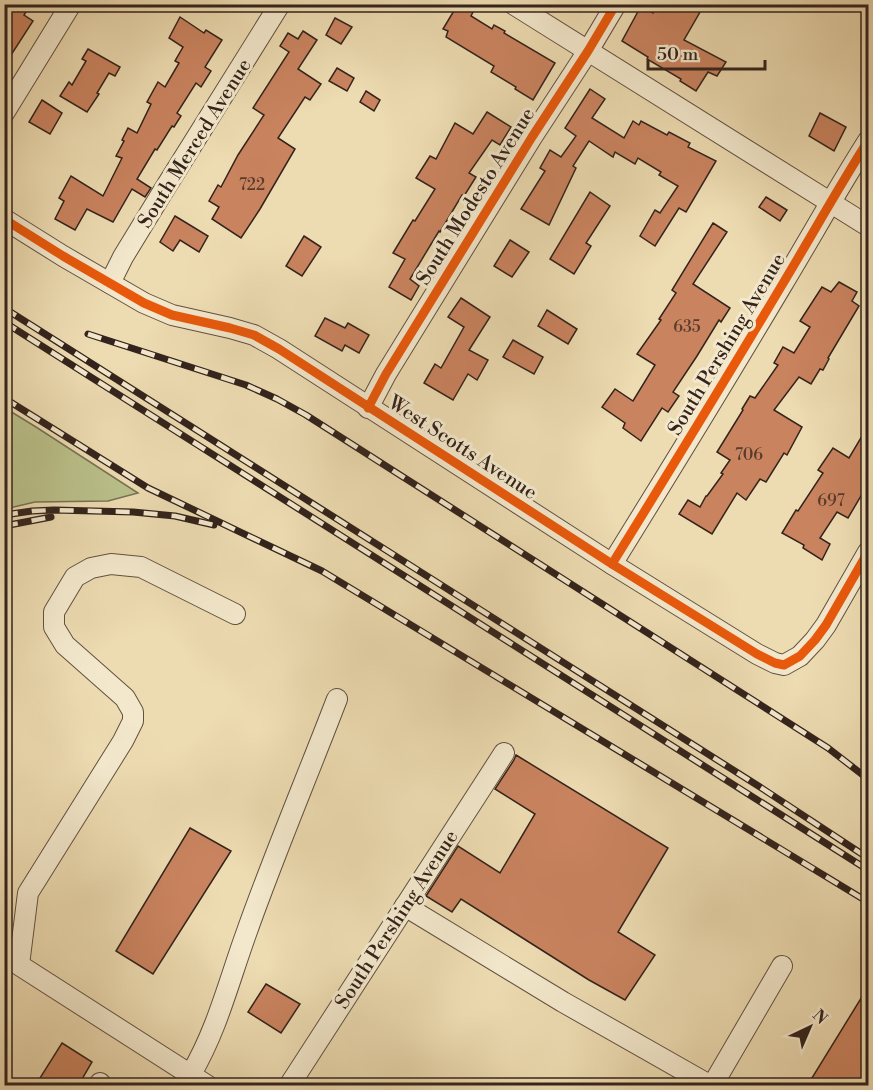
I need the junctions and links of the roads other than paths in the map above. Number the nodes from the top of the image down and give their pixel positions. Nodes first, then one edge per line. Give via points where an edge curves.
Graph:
1 (71, 4) edge
2 (280, 4) edge
3 (513, 4) edge
4 (616, 4) edge
5 (588, 51) junction
6 (4, 113) edge
7 (868, 141) edge
8 (830, 203) junction
9 (4, 219) edge
10 (868, 226) edge
11 (110, 283) junction
12 (368, 408) junction
13 (868, 552) edge
14 (612, 564) junction
15 (235, 614) dead end
16 (337, 699) dead end
17 (504, 753) dead end
18 (405, 906) junction
19 (782, 966) dead end
20 (191, 1074) junction
21 (208, 1086) edge
22 (289, 1086) edge
23 (711, 1086) edge

1 - 6 street
2 - 11 street, South Merced Avenue
3 - 5 street
4 - 5 street, South Modesto Avenue
5 - 8 street
5 - 12 street, South Modesto Avenue
7 - 8 street, South Pershing Avenue
8 - 10 street
8 - 14 street, South Pershing Avenue
9 - 11 street, West Scotts Avenue
11 - 12 street, West Scotts Avenue via 172,315 254,336
12 - 14 street, West Scotts Avenue
13 - 14 street, West Scotts Avenue via 826,626 800,656 783,665 757,654
15 - 20 street via 141,567 111,564 91,568 75,577 54,612 54,627 65,645 125,698 133,712 132,721 28,893 19,965
16 - 20 street via 218,1016
17 - 18 street, South Pershing Avenue
18 - 22 street, South Pershing Avenue
18 - 23 street
19 - 23 street
20 - 21 street

